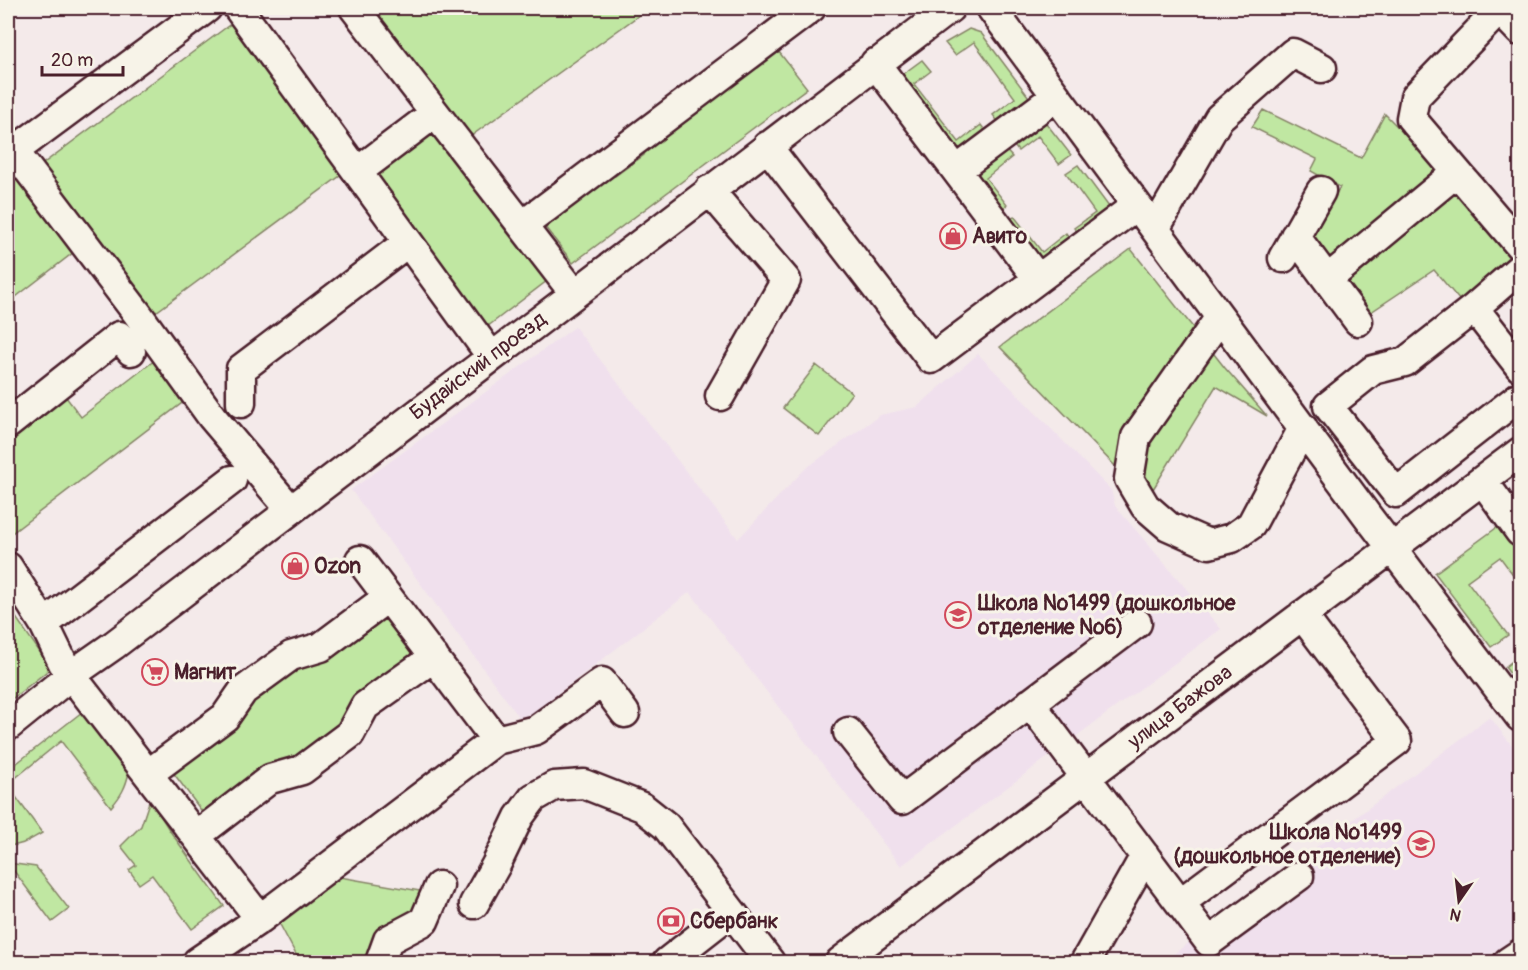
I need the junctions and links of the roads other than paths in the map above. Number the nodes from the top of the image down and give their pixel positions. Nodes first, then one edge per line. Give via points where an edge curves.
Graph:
1 (207, 8) edge
2 (238, 8) edge
3 (354, 8) edge
4 (812, 8) edge
5 (950, 8) edge
6 (991, 8) edge
7 (1499, 8) edge
8 (1521, 32) edge
9 (875, 63) junction
10 (1322, 68) dead end
11 (1056, 96) junction
12 (435, 113) junction
13 (767, 146) junction
14 (11, 147) edge
15 (957, 170) junction
16 (357, 172) junction
17 (1457, 172) junction
18 (709, 190) junction
19 (1321, 191) dead end
20 (1137, 205) junction
21 (523, 225) junction
22 (1155, 229) junction
23 (408, 242) junction
24 (1521, 246) edge
25 (1521, 268) edge
26 (1038, 279) junction
27 (1329, 279) junction
28 (574, 293) junction
29 (1474, 308) junction
30 (1220, 316) junction
31 (1358, 321) dead end
32 (131, 351) dead end
33 (491, 356) junction
34 (1521, 367) edge
35 (720, 396) dead end
36 (1521, 396) edge
37 (241, 403) dead end
38 (8, 424) edge
39 (1303, 428) junction
40 (1521, 452) edge
41 (232, 480) dead end
42 (1483, 480) junction
43 (290, 509) junction
44 (1521, 532) edge
45 (1392, 549) junction
46 (360, 560) dead end
47 (8, 567) edge
48 (388, 597) junction
49 (1302, 615) junction
50 (1137, 623) dead end
51 (44, 624) junction
52 (434, 657) junction
53 (71, 675) junction
54 (1030, 703) junction
55 (625, 713) dead end
56 (1521, 717) edge
57 (8, 726) edge
58 (848, 732) dead end
59 (496, 740) junction
60 (148, 774) junction
61 (1087, 778) junction
62 (196, 836) junction
63 (1145, 856) junction
64 (1299, 876) dead end
65 (439, 886) dead end
66 (1180, 903) junction
67 (474, 904) dead end
68 (731, 912) junction
69 (260, 919) junction
70 (1521, 954) edge
71 (197, 963) edge
72 (380, 963) edge
73 (667, 963) edge
74 (770, 963) edge
75 (840, 963) edge
76 (1085, 963) edge
77 (1508, 963) edge

1 - 14 street
2 - 16 street
3 - 12 street
4 - 21 street
5 - 9 street, Будайский проезд
6 - 11 street
7 - 8 street
7 - 17 street via 1415,97 1411,118
9 - 13 street, Будайский проезд
9 - 15 street
10 - 22 street via 1293,54 1219,118
11 - 15 street
11 - 20 street
12 - 16 street
12 - 21 street
13 - 18 street, Будайский проезд
13 - 26 street via 932,359
14 - 43 street via 212,417
15 - 26 street
16 - 23 street
17 - 24 street
17 - 27 street
18 - 28 street, Будайский проезд
18 - 35 street via 786,280
19 - 27 street via 1289,247
20 - 22 street
20 - 26 street
21 - 28 street
22 - 30 street
23 - 33 street
23 - 37 street via 241,369
25 - 29 street
27 - 31 street
28 - 33 street, Будайский проезд
29 - 34 street
29 - 36 street via 1405,362 1373,370 1328,406 1396,493
30 - 39 street
30 - 39 street via 1136,437 1129,479 1145,506 1168,526 1209,544 1232,538 1251,525
32 - 38 street via 119,336
33 - 43 street, Будайский проезд
39 - 45 street
40 - 42 street, улица Бажова
41 - 51 street
42 - 44 street
42 - 45 street, улица Бажова
43 - 53 street, Будайский проезд
45 - 49 street, улица Бажова
45 - 56 street
46 - 48 street
47 - 51 street
48 - 52 street
48 - 60 street via 321,647 291,656 243,691 225,717
49 - 61 street, улица Бажова
49 - 66 street via 1397,741
50 - 54 street
51 - 53 street
52 - 59 street
52 - 62 street via 365,706 350,734 302,770 270,779
53 - 57 street, Будайский проезд
53 - 60 street
54 - 58 street via 902,800
54 - 61 street
55 - 59 street via 602,682 536,730
59 - 69 street
60 - 62 street
61 - 63 street
61 - 75 street, улица Бажова
62 - 69 street
63 - 66 street
63 - 76 street
64 - 66 street via 1209,942
65 - 72 street via 424,921 388,940
67 - 68 street via 519,816 533,798 554,786 584,784 642,807 666,826
68 - 73 street
68 - 74 street
69 - 71 street
70 - 77 street

